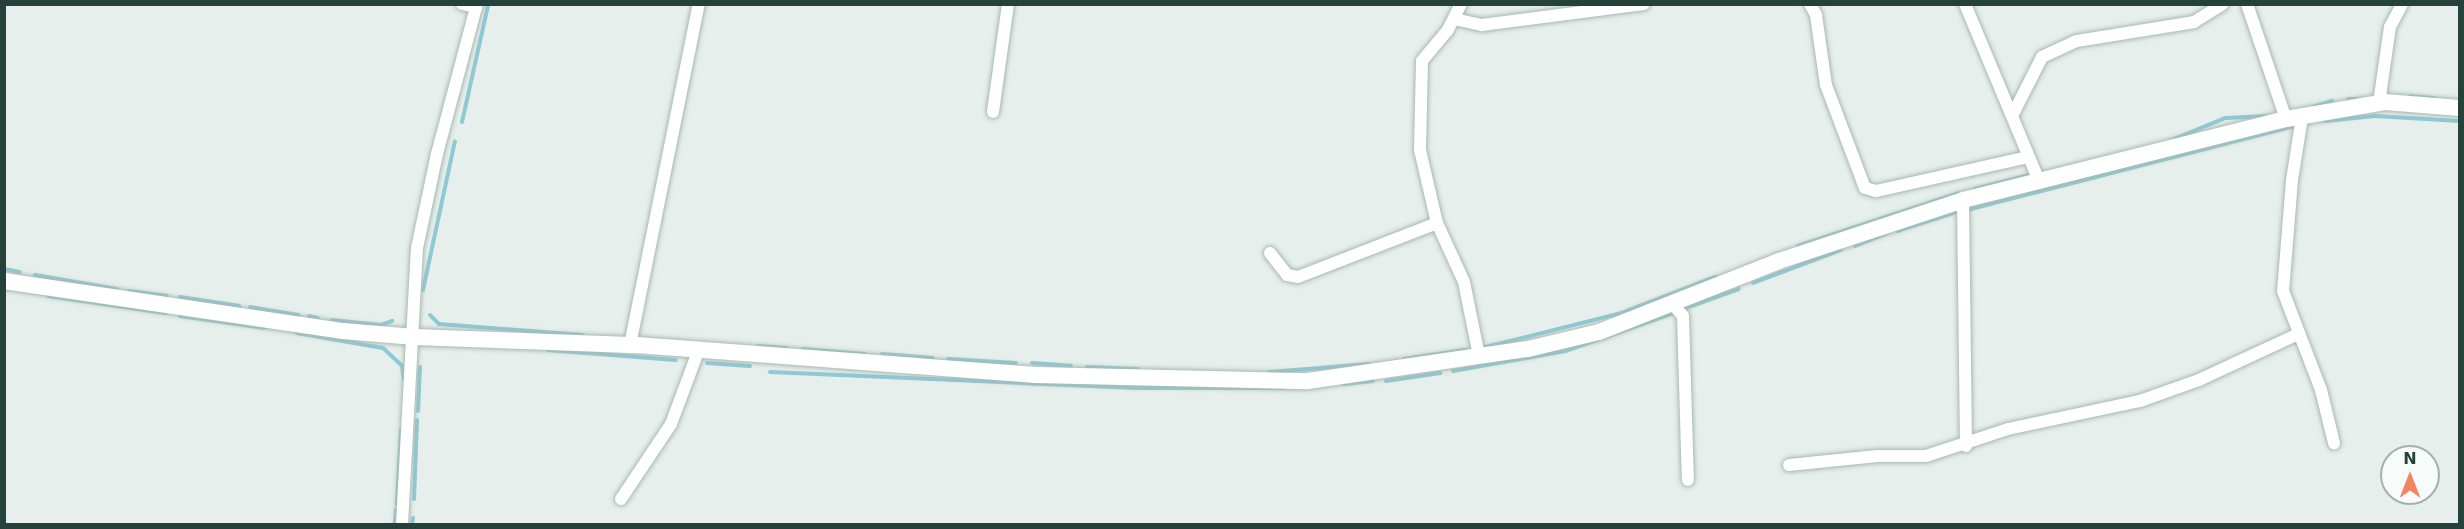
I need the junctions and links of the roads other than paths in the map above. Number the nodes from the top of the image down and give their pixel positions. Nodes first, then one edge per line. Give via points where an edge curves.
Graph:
1 (462, 4) edge
2 (699, 4) edge
3 (1008, 4) edge
4 (1461, 4) edge
5 (1644, 4) edge
6 (1810, 4) edge
7 (1965, 4) edge
8 (2223, 4) edge
9 (2247, 4) edge
10 (2402, 4) edge
11 (476, 6) edge
12 (1454, 19) junction
13 (2379, 103) junction
14 (2460, 108) edge
15 (993, 112) dead end
16 (2013, 114) junction
17 (2294, 118) junction
18 (2028, 157) junction
19 (2039, 181) junction
20 (1963, 200) junction
21 (1437, 223) junction
22 (1270, 253) dead end
23 (4, 281) edge
24 (1672, 304) junction
25 (2298, 334) junction
26 (415, 337) junction
27 (630, 345) junction
28 (699, 349) junction
29 (1479, 356) junction
30 (2334, 443) dead end
31 (1966, 446) junction
32 (1789, 465) dead end
33 (1688, 480) dead end
34 (621, 500) dead end
35 (402, 525) edge

1 - 11 street
2 - 27 street
3 - 15 street
4 - 12 street
5 - 12 street via 1482,25
6 - 18 street via 1816,15 1826,85 1865,188 1876,191
7 - 16 street
8 - 16 street via 2194,22 2077,41 2043,57
9 - 17 street
10 - 13 street via 2390,27
11 - 26 street via 417,248
12 - 21 street via 1422,61 1420,150
13 - 14 street via 2445,104
13 - 17 street
16 - 18 street
17 - 19 street
17 - 25 street via 2283,291
18 - 19 street
19 - 20 street
20 - 24 street via 1779,261
20 - 31 street
21 - 22 street via 1298,277 1287,275
21 - 29 street via 1464,282
23 - 26 street via 343,331
24 - 29 street via 1599,332
24 - 33 street via 1683,316
25 - 30 street via 2321,390
25 - 31 street via 2199,380 2140,401 2008,429
26 - 27 street
26 - 35 street
27 - 28 street
28 - 29 street via 1036,375 1297,381
28 - 34 street via 671,424
31 - 32 street via 1926,456

